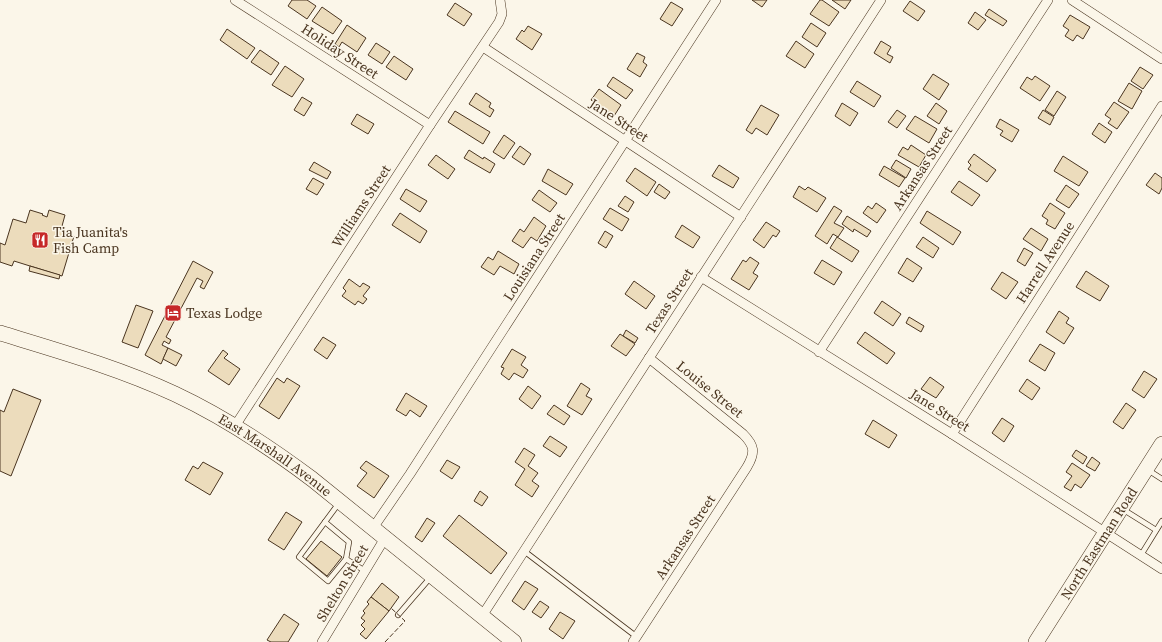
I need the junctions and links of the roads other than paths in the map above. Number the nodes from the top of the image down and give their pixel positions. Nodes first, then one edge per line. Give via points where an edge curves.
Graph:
1 (235, 0) edge
2 (500, 0) edge
3 (716, 0) edge
4 (880, 0) edge
5 (1048, 0) edge
6 (1072, 0) edge
7 (482, 47) junction
8 (1162, 59) edge
9 (1162, 106) edge
10 (430, 125) junction
11 (625, 141) junction
12 (741, 217) junction
13 (701, 277) junction
14 (0, 333) edge
15 (820, 352) junction
16 (649, 358) junction
17 (235, 426) junction
18 (952, 434) junction
19 (1162, 444) edge
20 (752, 445) joint
21 (1146, 469) junction
22 (1162, 479) edge
23 (340, 502) junction
24 (1121, 508) junction
25 (1162, 521) edge
26 (325, 522) junction
27 (373, 528) junction
28 (1156, 530) junction
29 (1105, 533) junction
30 (385, 538) junction
31 (524, 551) junction
32 (1140, 556) junction
33 (346, 559) junction
34 (1162, 570) edge
35 (365, 571) junction
36 (431, 576) junction
37 (398, 615) dead end
38 (482, 616) junction
39 (635, 639) edge
40 (322, 642) edge
41 (514, 642) edge
42 (1036, 642) edge

1 - 10 street, Holiday Street
2 - 7 street, Williams Street via 501,18
3 - 11 street, Louisiana Street
4 - 12 street, Texas Street
5 - 15 street, Arkansas Street
6 - 8 street
7 - 10 street, Williams Street
7 - 11 street, Jane Street
9 - 18 street, Harrell Avenue
10 - 17 street, Williams Street
11 - 12 street, Jane Street
11 - 27 street, Louisiana Street
12 - 13 street, Texas Street
13 - 15 street, Jane Street
13 - 16 street, Texas Street
14 - 17 main road, East Marshall Avenue via 136,378 190,401
15 - 18 street, Jane Street
16 - 20 street, Louise Street via 743,434
16 - 31 street, Texas Street
17 - 23 main road, East Marshall Avenue via 280,455
18 - 29 street, Jane Street
19 - 21 main road, North Eastman Road
20 - 39 street, Arkansas Street via 753,453 747,467
21 - 22 lane
21 - 24 main road, North Eastman Road
23 - 26 lane
23 - 27 main road, East Marshall Avenue
24 - 28 lane
24 - 29 main road, North Eastman Road
25 - 28 lane
26 - 33 lane via 349,542
26 - 33 lane via 299,557 328,581
27 - 30 main road, East Marshall Avenue
28 - 32 lane
29 - 32 street, Jane Street
29 - 42 main road, North Eastman Road
30 - 35 street, Shelton Street
30 - 36 main road, East Marshall Avenue
31 - 38 street, Texas Street
31 - 39 lane
32 - 34 street, Jane Street
33 - 35 lane
35 - 40 street, Shelton Street
36 - 37 lane
36 - 38 main road, East Marshall Avenue
38 - 41 main road, East Marshall Avenue

